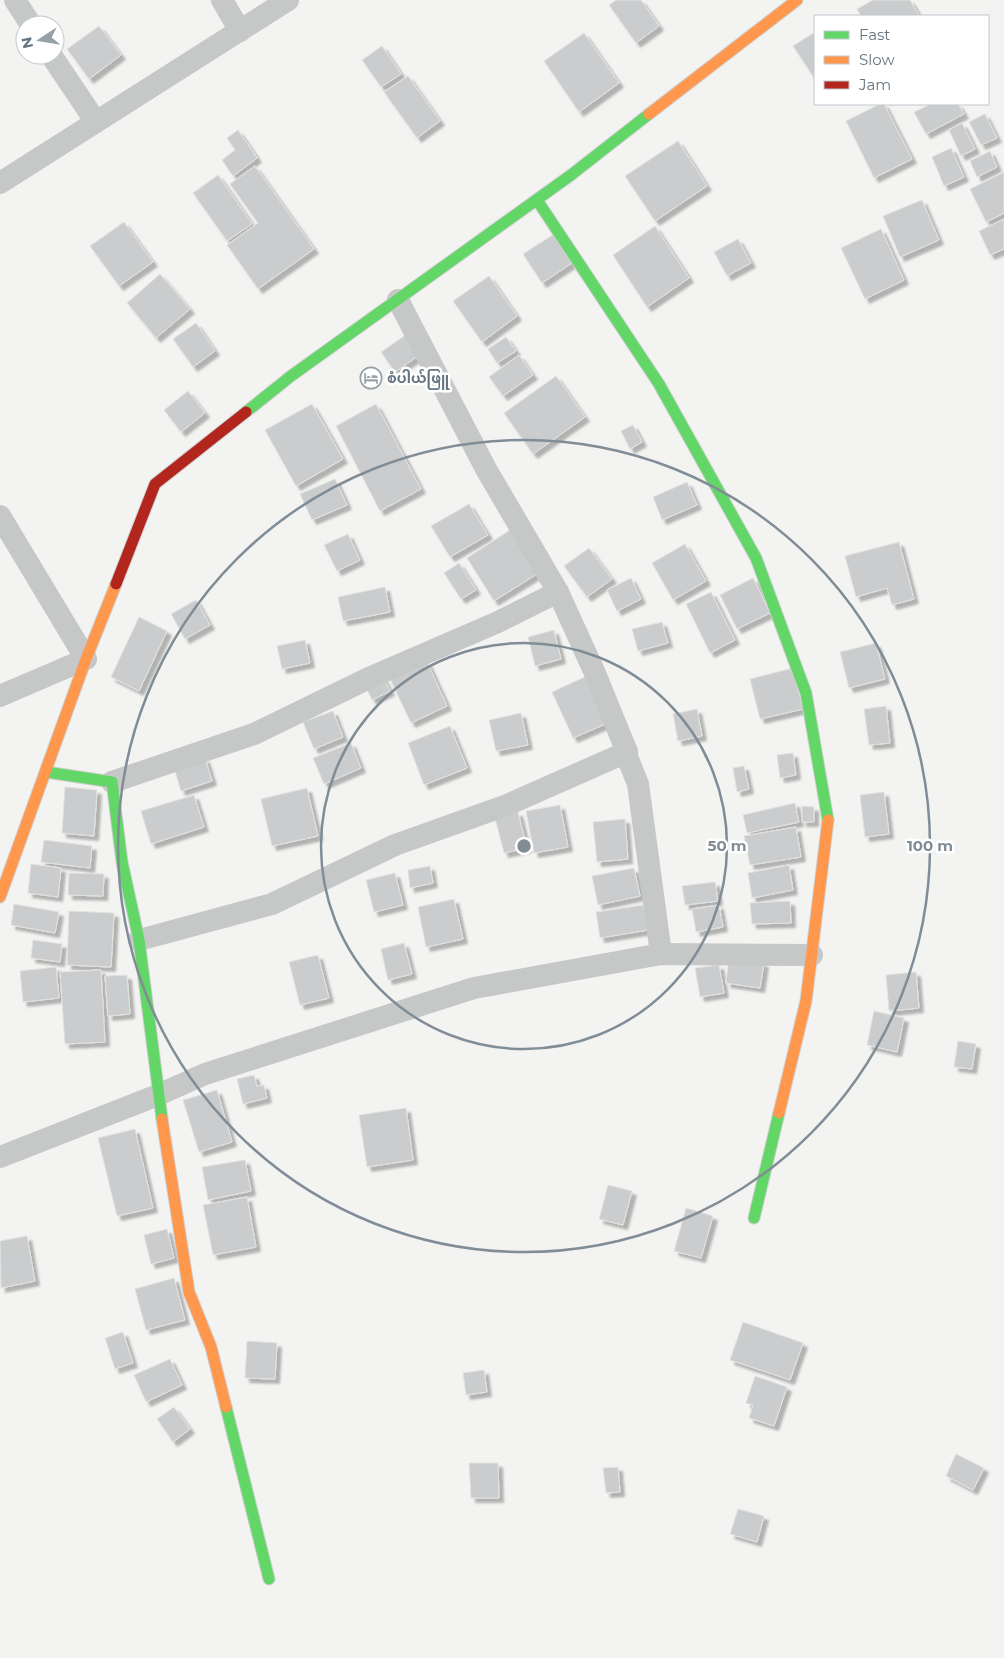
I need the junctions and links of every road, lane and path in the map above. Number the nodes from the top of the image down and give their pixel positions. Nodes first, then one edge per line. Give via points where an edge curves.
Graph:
1 (15, 0) edge
2 (222, 0) edge
3 (288, 0) edge
4 (797, 0) edge
5 (25, 15) edge
6 (240, 31) junction
7 (58, 65) edge
8 (96, 122) junction
9 (0, 183) edge
10 (537, 200) junction
11 (398, 300) junction
12 (0, 516) edge
13 (558, 592) junction
14 (86, 659) junction
15 (0, 696) edge
16 (627, 752) junction
17 (46, 772) junction
18 (112, 782) junction
19 (0, 897) edge
20 (139, 940) junction
21 (660, 954) junction
22 (812, 955) junction
23 (158, 1095) junction
24 (0, 1157) edge
25 (754, 1218) dead end
26 (269, 1579) dead end

1 - 5 street
2 - 6 street
3 - 6 street
4 - 10 street
6 - 8 street
7 - 8 street
8 - 9 street
10 - 11 street
10 - 22 street via 659,384 756,558 806,693 828,820
11 - 13 street via 486,469
11 - 14 street via 291,376 155,484
12 - 14 street
13 - 16 street
13 - 18 street via 254,734
14 - 15 street
14 - 17 street
16 - 20 street via 507,805 395,845 272,904
16 - 21 street via 638,784
17 - 18 street
17 - 19 street
18 - 20 street via 122,862
20 - 23 street
21 - 22 street
21 - 23 street via 474,988 205,1074
22 - 25 street via 806,1001
23 - 24 street
23 - 26 street via 189,1292 211,1347

